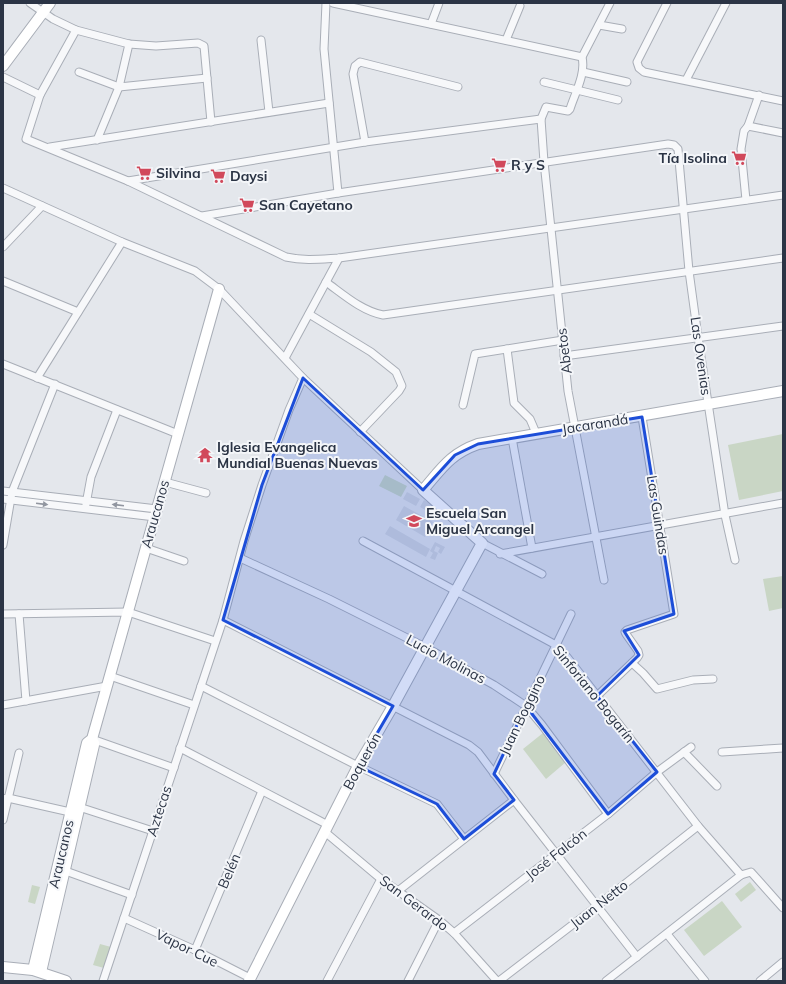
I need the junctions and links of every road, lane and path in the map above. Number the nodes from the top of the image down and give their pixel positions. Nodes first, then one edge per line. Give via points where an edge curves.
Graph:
1 (30, 3) edge
2 (50, 3) edge
3 (326, 3) edge
4 (333, 3) edge
5 (439, 3) edge
6 (610, 3) edge
7 (666, 3) edge
8 (726, 3) edge
9 (520, 6) dead end
10 (44, 12) junction
11 (431, 24) junction
12 (599, 25) junction
13 (622, 29) dead end
14 (76, 30) junction
15 (261, 40) dead end
16 (506, 40) junction
17 (128, 44) junction
18 (582, 57) junction
19 (3, 66) edge
20 (79, 72) dead end
21 (583, 72) junction
22 (3, 77) edge
23 (207, 78) junction
24 (686, 80) junction
25 (544, 82) dead end
26 (627, 82) dead end
27 (119, 87) junction
28 (458, 87) dead end
29 (576, 90) junction
30 (40, 95) junction
31 (759, 95) junction
32 (618, 100) dead end
33 (783, 101) edge
34 (329, 103) junction
35 (270, 112) junction
36 (541, 119) junction
37 (211, 122) junction
38 (748, 126) junction
39 (783, 133) edge
40 (97, 140) junction
41 (365, 142) junction
42 (333, 147) junction
43 (50, 148) junction
44 (544, 162) junction
45 (128, 181) junction
46 (3, 188) edge
47 (338, 193) junction
48 (783, 195) edge
49 (746, 200) junction
50 (42, 206) junction
51 (683, 209) junction
52 (202, 216) junction
53 (551, 228) junction
54 (122, 242) junction
55 (3, 247) edge
56 (339, 258) junction
57 (783, 258) edge
58 (689, 271) junction
59 (3, 281) edge
60 (326, 282) junction
61 (219, 288) junction
62 (556, 290) junction
63 (78, 312) junction
64 (309, 314) junction
65 (783, 326) edge
66 (698, 336) junction
67 (562, 340) junction
68 (507, 349) junction
69 (564, 356) junction
70 (285, 358) junction
71 (3, 364) edge
72 (37, 378) junction
73 (303, 378) junction
74 (54, 384) junction
75 (783, 391) edge
76 (463, 405) dead end
77 (708, 405) junction
78 (117, 410) junction
79 (642, 417) junction
80 (576, 428) junction
81 (360, 432) junction
82 (536, 433) junction
83 (178, 434) junction
84 (512, 438) junction
85 (165, 482) junction
86 (423, 490) junction
87 (3, 491) edge
88 (12, 492) junction
89 (206, 493) dead end
90 (6, 500) edge
91 (86, 501) junction
92 (783, 503) edge
93 (86, 509) junction
94 (156, 513) junction
95 (725, 515) junction
96 (660, 524) junction
97 (595, 537) junction
98 (363, 541) dead end
99 (482, 543) junction
100 (3, 545) edge
101 (146, 548) junction
102 (532, 548) junction
103 (500, 554) junction
104 (240, 558) junction
105 (735, 560) dead end
106 (184, 561) dead end
107 (542, 574) dead end
108 (604, 580) dead end
109 (455, 592) junction
110 (128, 612) junction
111 (3, 614) edge
112 (19, 614) junction
113 (571, 614) dead end
114 (224, 620) junction
115 (216, 641) junction
116 (556, 645) junction
117 (425, 647) junction
118 (632, 663) junction
119 (713, 679) dead end
120 (109, 681) junction
121 (201, 686) junction
122 (597, 696) junction
123 (26, 701) junction
124 (3, 705) edge
125 (194, 705) junction
126 (393, 706) junction
127 (526, 706) junction
128 (92, 740) junction
129 (691, 747) dead end
130 (180, 748) junction
131 (783, 749) edge
132 (684, 752) junction
133 (722, 752) dead end
134 (19, 753) dead end
135 (783, 756) edge
136 (358, 766) junction
137 (174, 768) junction
138 (657, 772) junction
139 (494, 774) junction
140 (717, 786) dead end
141 (262, 791) junction
142 (6, 799) edge
143 (514, 800) junction
144 (75, 810) junction
145 (608, 814) junction
146 (3, 820) edge
147 (698, 826) junction
148 (326, 829) junction
149 (153, 831) junction
150 (464, 839) junction
151 (557, 853) junction
152 (60, 869) junction
153 (741, 875) junction
154 (381, 879) junction
155 (398, 891) junction
156 (132, 894) junction
157 (597, 906) junction
158 (783, 908) edge
159 (124, 918) junction
160 (439, 920) junction
161 (454, 933) junction
162 (667, 934) junction
163 (195, 950) junction
164 (637, 957) junction
165 (783, 962) edge
166 (3, 967) edge
167 (38, 974) edge
168 (249, 980) edge
169 (66, 981) edge
170 (103, 981) edge
171 (327, 981) edge
172 (408, 981) edge
173 (498, 981) edge
174 (606, 981) edge
175 (705, 981) edge
176 (760, 981) edge

1 - 10 street
2 - 10 street
3 - 34 street via 324,49
4 - 11 street
5 - 11 street
6 - 12 street
7 - 24 street via 636,62 638,68 644,72
8 - 24 street
9 - 16 street
10 - 14 street
10 - 19 street
11 - 16 street
12 - 13 street
12 - 18 street
14 - 17 street
14 - 30 street
15 - 35 street
16 - 18 street
17 - 23 street via 156,46 198,43 204,46
17 - 27 street
18 - 21 street
20 - 27 street
21 - 26 street
21 - 29 street
22 - 30 street
23 - 27 street
23 - 37 street
24 - 31 street
25 - 29 street
27 - 40 street
28 - 41 street via 360,62 355,66 353,74
29 - 32 street
29 - 36 street via 569,110 546,107
30 - 43 street via 26,139
31 - 33 street
31 - 38 street
34 - 35 street
34 - 42 street
35 - 37 street
36 - 41 street
36 - 44 street, Abetos
37 - 40 street
38 - 39 street
38 - 49 street via 744,132 741,149
40 - 43 street
41 - 42 street
42 - 45 street
42 - 47 street
43 - 45 street
44 - 47 street
44 - 51 street, Las Ovenias via 674,145 678,149
44 - 53 street, Abetos
45 - 52 street
46 - 50 street
47 - 52 street
48 - 49 street
49 - 51 street
50 - 54 street
50 - 55 street
51 - 53 street
51 - 58 street, Las Ovenias
52 - 56 street via 286,257 312,260
53 - 56 street
53 - 62 street, Abetos
54 - 61 street via 195,271
54 - 63 street
56 - 60 street
57 - 58 street
58 - 62 street
58 - 66 street, Las Ovenias
59 - 63 street
60 - 62 street via 364,308 384,315
60 - 64 street
61 - 70 street
61 - 83 street, Araucanos
62 - 67 street, Abetos
63 - 72 street
64 - 70 street
64 - 81 street via 371,352 391,368 400,380 402,386 399,391
65 - 66 street
66 - 69 street
66 - 77 street, Las Ovenias
67 - 68 street
67 - 69 street, Abetos
68 - 76 street via 475,354
68 - 82 street via 514,403 530,419
69 - 80 street, Abetos
70 - 73 street
71 - 72 street
72 - 74 street
73 - 81 street
73 - 104 street, Aztecas via 262,485
74 - 78 street
74 - 88 street
75 - 77 street, Jacarandá
77 - 79 street, Jacarandá
77 - 95 street, Las Ovenias
78 - 83 street
78 - 91 street via 94,467
79 - 80 street, Jacarandá
79 - 96 street, Las Guindas
80 - 82 street, Jacarandá
80 - 97 street, Abetos
81 - 86 street
82 - 84 street, Jacarandá
83 - 85 street, Araucanos
84 - 86 street, Jacarandá via 465,449 455,455
84 - 102 street
85 - 89 street
85 - 94 street, Araucanos
86 - 99 street
87 - 88 street
88 - 90 street
88 - 91 street
90 -> 93 street
90 - 100 street
91 - 93 street
94 -> 91 street
92 - 95 street
93 - 94 street
94 - 101 street, Araucanos
95 - 96 street
95 - 105 street, Las Ovenias
96 - 97 street
96 - 118 street, Las Guindas via 674,614 625,632 639,655
97 - 102 street
97 - 108 street, Abetos
98 - 109 street, Sinforiano Bogarín
99 - 103 street
99 - 109 street, Boquerón
101 - 106 street
101 - 110 street, Araucanos
102 - 103 street
103 - 107 street
104 - 114 street, Aztecas
104 - 117 street, Lucio Molinas
109 - 116 street, Sinforiano Bogarín
109 - 117 street, Boquerón
110 - 112 street
110 - 115 street
110 - 120 street, Araucanos
111 - 112 street
112 - 123 street
113 - 116 street, Juan Boggino
114 - 115 street, Aztecas
114 - 126 street
115 - 121 street, Aztecas
116 - 122 street, Sinforiano Bogarín
116 - 127 street, Juan Boggino
117 - 126 street, Boquerón
117 - 127 street, Lucio Molinas
118 - 119 street via 657,689 693,680
118 - 122 street
120 - 123 street
120 - 125 street
120 - 128 street, Araucanos
121 - 125 street, Aztecas
121 - 136 street
122 - 138 street, Sinforiano Bogarín
123 - 124 street
125 - 130 street, Aztecas
126 - 136 street, Boquerón
126 - 139 street via 469,745 478,752
127 - 139 street, Juan Boggino
127 - 145 street, Lucio Molinas
128 - 137 street
128 - 144 street, Araucanos via 87,743
129 - 132 street, José Falcón
130 - 137 street, Aztecas
130 - 141 street, San Gerardo
131 - 133 street
131 - 135 street
132 - 138 street, José Falcón
132 - 140 street
134 - 142 street
136 - 148 street, Boquerón
136 - 150 street via 437,804
137 - 149 street, Aztecas
138 - 145 street, José Falcón
138 - 147 street, Sinforiano Bogarín
139 - 143 street
141 - 148 street, San Gerardo
141 - 163 street, Belén
142 - 144 street
142 - 146 street
143 - 150 street
143 - 151 street
144 - 149 street
144 - 152 street, Araucanos
145 - 151 street, José Falcón
147 - 153 street, Sinforiano Bogarín
147 - 157 street, Juan Netto
148 - 154 street, San Gerardo
148 - 168 street, Boquerón
149 - 156 street, Aztecas
150 - 155 street
151 - 157 street
151 - 161 street, José Falcón
152 - 156 street
152 - 167 street, Araucanos
153 - 158 street via 751,872
153 - 162 street
154 - 155 street, San Gerardo
154 - 171 street
155 - 160 street, San Gerardo
156 - 159 street, Aztecas
157 - 164 street
157 - 173 street, Juan Netto
159 - 163 street, Vapor Cue
159 - 170 street, Aztecas
160 - 161 street, San Gerardo
160 - 172 street
161 - 173 street, San Gerardo
162 - 164 street
162 - 175 street
163 - 168 street, Vapor Cue
164 - 174 street
165 - 176 street
166 - 167 street
167 - 169 street

